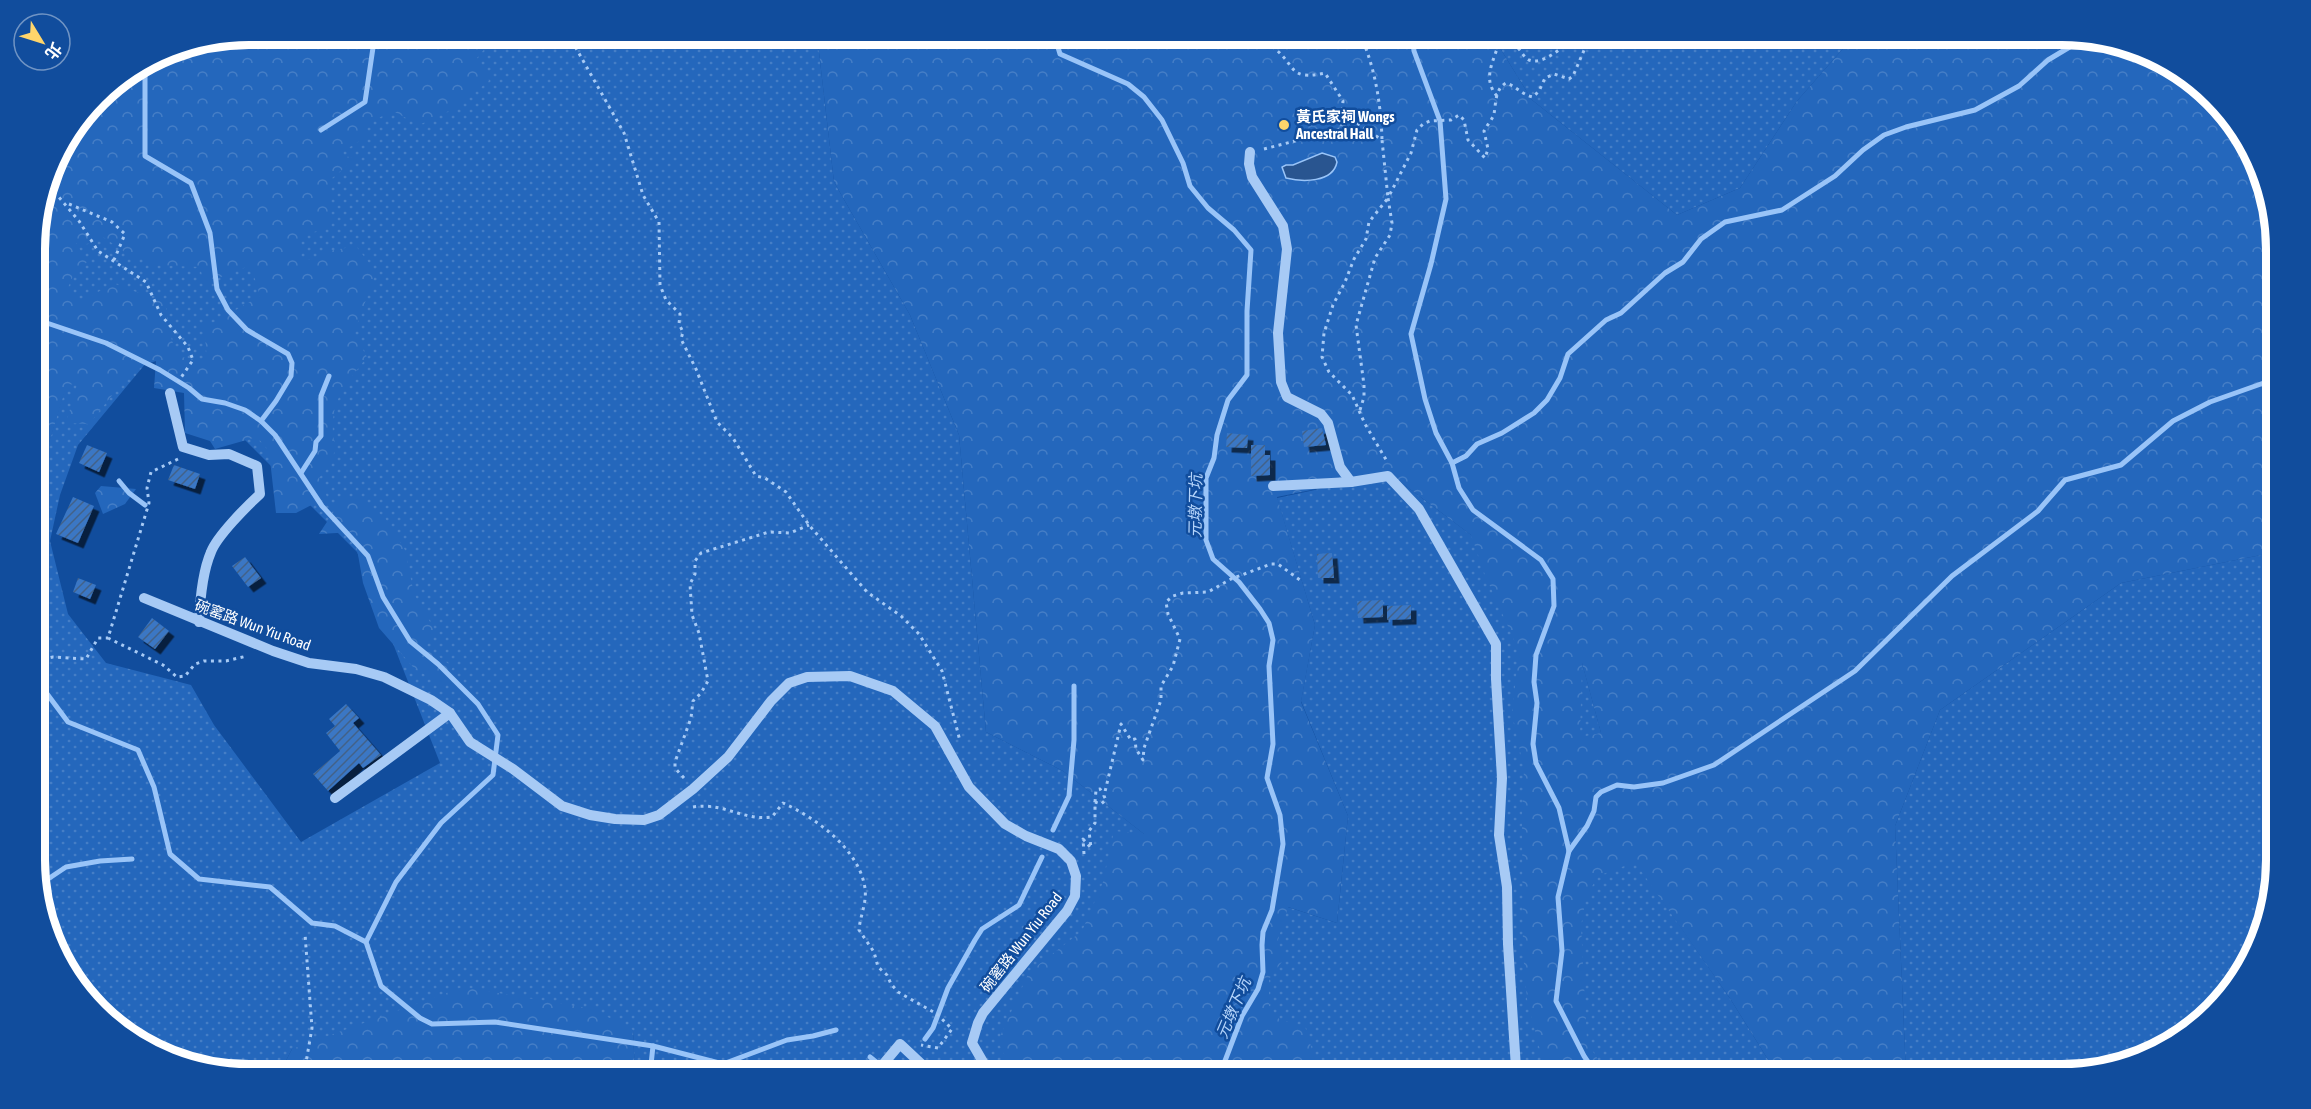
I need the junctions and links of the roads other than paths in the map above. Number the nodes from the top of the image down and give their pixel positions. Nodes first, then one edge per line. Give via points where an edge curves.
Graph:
1 (1250, 152) road end
2 (170, 393) road end
3 (1352, 482) junction
4 (1273, 486) dead end
5 (144, 598) dead end
6 (199, 622) junction
7 (450, 713) junction
8 (335, 798) dead end
9 (883, 1064) edge
10 (921, 1064) edge
11 (984, 1064) edge
12 (1516, 1064) edge

1 - 3 street via 1252,177 1283,226 1287,249 1278,333 1281,382 1287,398 1321,414 1328,423 1340,467
2 - 6 street via 183,447 209,455 229,454 258,466 260,494 211,550
3 - 4 street
3 - 12 street via 1389,476 1419,509 1496,644 1502,778 1499,835 1507,887
5 - 6 street, 碗窰路 Wun Yiu Road
6 - 7 street, 碗窰路 Wun Yiu Road via 309,663 384,677
7 - 8 street
7 - 11 street, 碗窰路 Wun Yiu Road via 470,742 562,806 590,815 644,820 659,815 728,757 789,683 807,677 850,676 893,691 935,726 969,787 985,805 1005,824 1059,849 1071,861 1076,876 1075,896 1067,911 978,1023 972,1043
9 - 10 street via 900,1044

